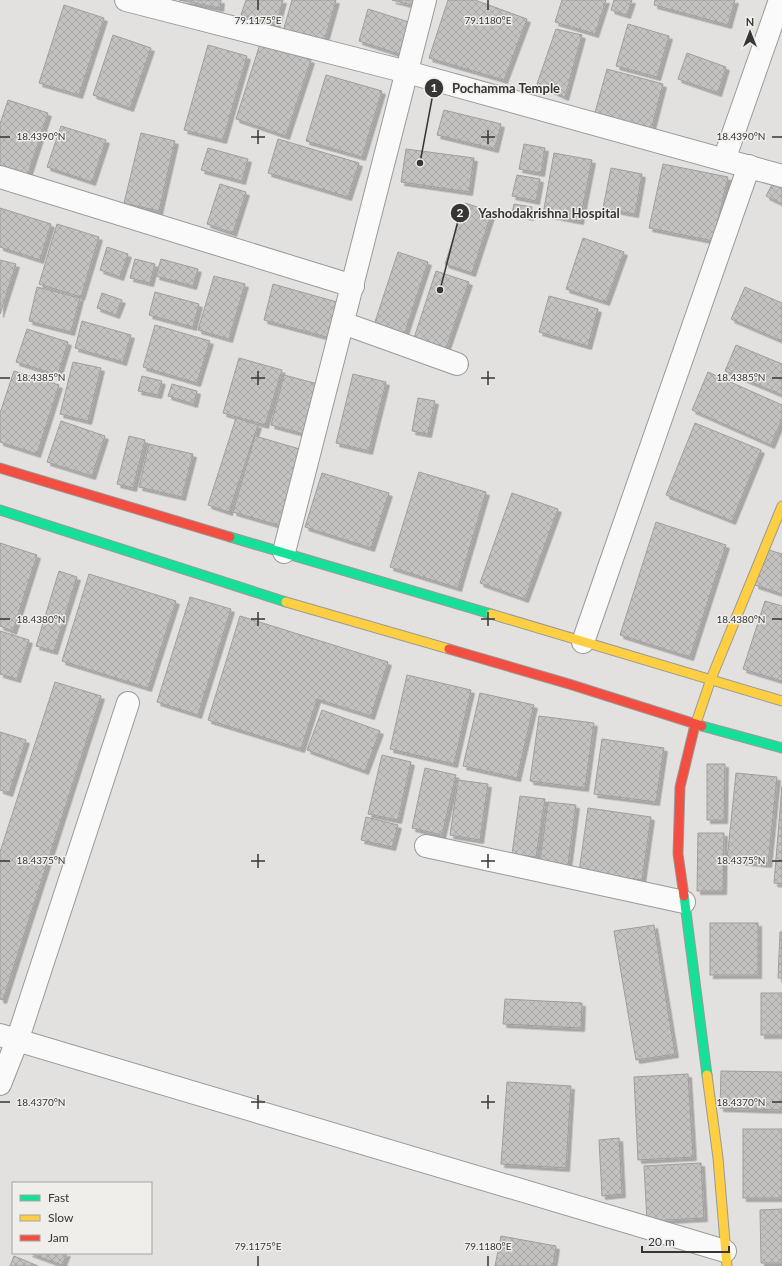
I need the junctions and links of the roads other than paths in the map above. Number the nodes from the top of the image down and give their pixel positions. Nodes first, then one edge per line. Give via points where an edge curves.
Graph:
1 (126, 0) edge
2 (425, 0) edge
3 (780, 0) edge
4 (407, 72) junction
5 (724, 160) junction
6 (749, 166) junction
7 (782, 176) edge
8 (0, 177) edge
9 (353, 286) junction
10 (343, 323) junction
11 (457, 364) dead end
12 (0, 468) edge
13 (782, 506) edge
14 (0, 510) edge
15 (284, 552) junction
16 (583, 642) junction
17 (711, 679) junction
18 (782, 701) edge
19 (128, 704) dead end
20 (695, 724) junction
21 (782, 748) edge
22 (426, 846) dead end
23 (684, 902) junction
24 (8, 1038) edge
25 (0, 1084) edge
26 (726, 1258) edge

1 - 4 street
2 - 4 street
3 - 5 street
4 - 5 street
4 - 9 street
5 - 6 street
6 - 7 street
6 - 16 street
8 - 9 street
9 - 10 street
10 - 11 street
10 - 15 street
12 - 15 main road
13 - 17 main road
14 - 20 main road via 268,597 569,684
15 - 16 main road
16 - 17 main road
17 - 18 main road
17 - 20 main road
19 - 24 street
20 - 21 main road
20 - 23 main road via 680,786 678,854
22 - 23 street
23 - 26 main road via 718,1158
24 - 25 street
24 - 26 street

